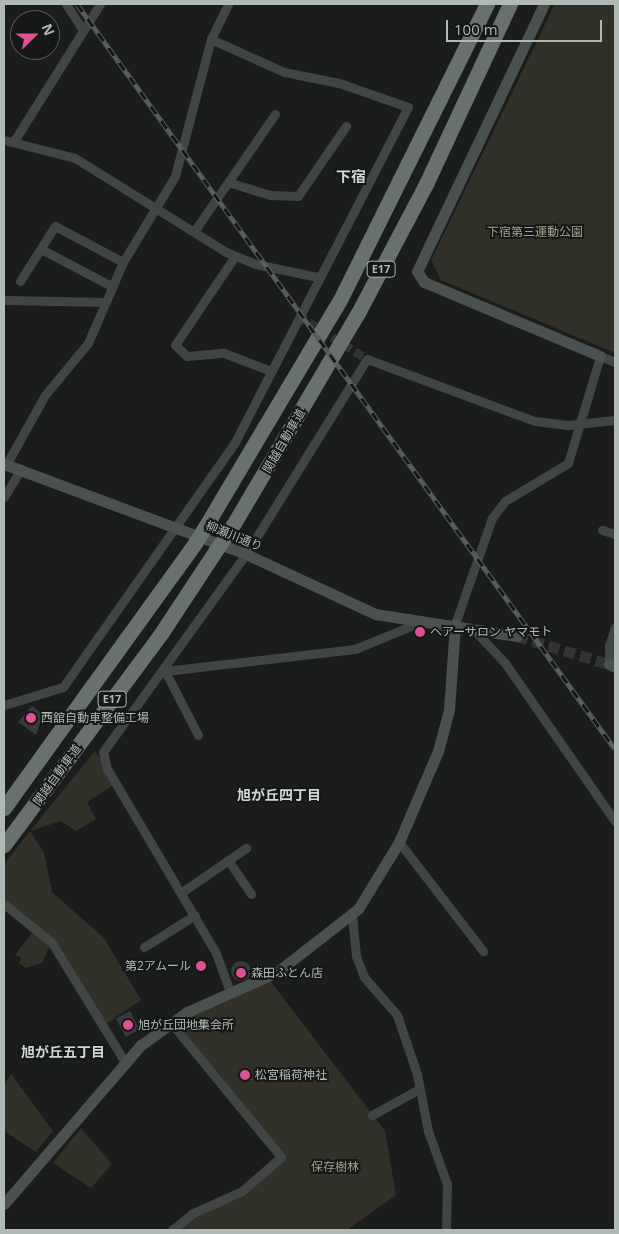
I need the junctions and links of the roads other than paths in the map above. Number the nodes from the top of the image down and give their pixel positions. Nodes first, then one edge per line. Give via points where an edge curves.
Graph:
1 (66, 4) edge
2 (100, 4) edge
3 (228, 4) edge
4 (487, 4) edge
5 (510, 4) edge
6 (544, 4) edge
7 (82, 29) junction
8 (211, 39) junction
9 (275, 114) dead end
10 (346, 126) dead end
11 (4, 140) edge
12 (14, 142) junction
13 (231, 183) junction
14 (157, 205) junction
15 (195, 230) junction
16 (41, 249) junction
17 (235, 256) junction
18 (124, 262) junction
19 (318, 277) junction
20 (20, 282) dead end
21 (113, 286) junction
22 (4, 300) edge
23 (106, 302) junction
24 (600, 356) junction
25 (615, 362) edge
26 (271, 371) junction
27 (615, 420) edge
28 (583, 422) junction
29 (5, 464) edge
30 (21, 470) junction
31 (4, 497) edge
32 (175, 528) junction
33 (602, 530) dead end
34 (615, 534) edge
35 (246, 554) junction
36 (423, 620) junction
37 (455, 624) junction
38 (615, 627) edge
39 (473, 629) junction
40 (517, 636) tunnel mouth
41 (612, 666) edge
42 (165, 671) junction
43 (4, 705) edge
44 (198, 735) dead end
45 (4, 808) edge
46 (615, 822) edge
47 (399, 842) junction
48 (4, 845) edge
49 (246, 848) dead end
50 (228, 860) junction
51 (182, 892) junction
52 (251, 894) dead end
53 (4, 904) edge
54 (195, 915) junction
55 (352, 915) junction
56 (144, 947) dead end
57 (483, 951) dead end
58 (230, 992) junction
59 (171, 1023) junction
60 (125, 1062) junction
61 (418, 1089) junction
62 (372, 1115) dead end
63 (4, 1204) edge
64 (172, 1230) edge
65 (446, 1230) edge

1 - 7 street
2 - 7 street
3 - 8 street
4 - 45 highway, 関越自動車道 / E17, bridge via 340,300 212,517
5 - 48 highway, 関越自動車道 / E17, bridge via 426,184 358,313 233,525 162,632
6 - 24 street via 417,271 424,282
7 - 12 street
8 - 14 street via 175,176
8 - 19 street via 284,72 339,82 408,107
9 - 13 street via 238,163
10 - 13 street via 298,196 270,195
11 - 12 street
12 - 14 street via 75,158
13 - 15 street
14 - 15 street
14 - 18 street
15 - 17 street
16 - 18 street via 55,226
16 - 20 street
16 - 21 street
17 - 19 street
17 - 26 street via 174,345 187,356 224,353
18 - 21 street
19 - 26 street
21 - 23 street
22 - 23 street
23 - 29 street via 88,343 45,395
24 - 25 street
24 - 28 street
26 - 32 street via 235,442
27 - 28 street
28 - 35 street via 535,421 366,359
28 - 37 street via 568,463 505,501 492,518
29 - 30 street, 柳瀬川通り
30 - 31 street
30 - 32 street, 柳瀬川通り
32 - 35 street, 柳瀬川通り
32 - 43 street via 62,687
33 - 34 street
35 - 36 street, 柳瀬川通り via 375,614
35 - 42 street
36 - 37 street, 柳瀬川通り
36 - 42 street via 355,649
37 - 39 street, 柳瀬川通り
37 - 47 street via 445,732
38 - 41 street via 608,646
39 - 40 street, 柳瀬川通り
39 - 46 street via 505,663
42 - 44 street
42 - 51 street via 103,752 107,769
47 - 55 street
47 - 57 street
49 - 50 street
50 - 51 street
50 - 52 street
51 - 54 street
53 - 60 street via 52,944
54 - 56 street
54 - 58 street via 216,954
55 - 58 street via 277,972
55 - 61 street via 356,956 364,976 398,1015
58 - 59 street
59 - 60 street
59 - 64 street via 281,1157 242,1191 193,1213
60 - 63 street
61 - 62 street
61 - 65 street via 447,1184

